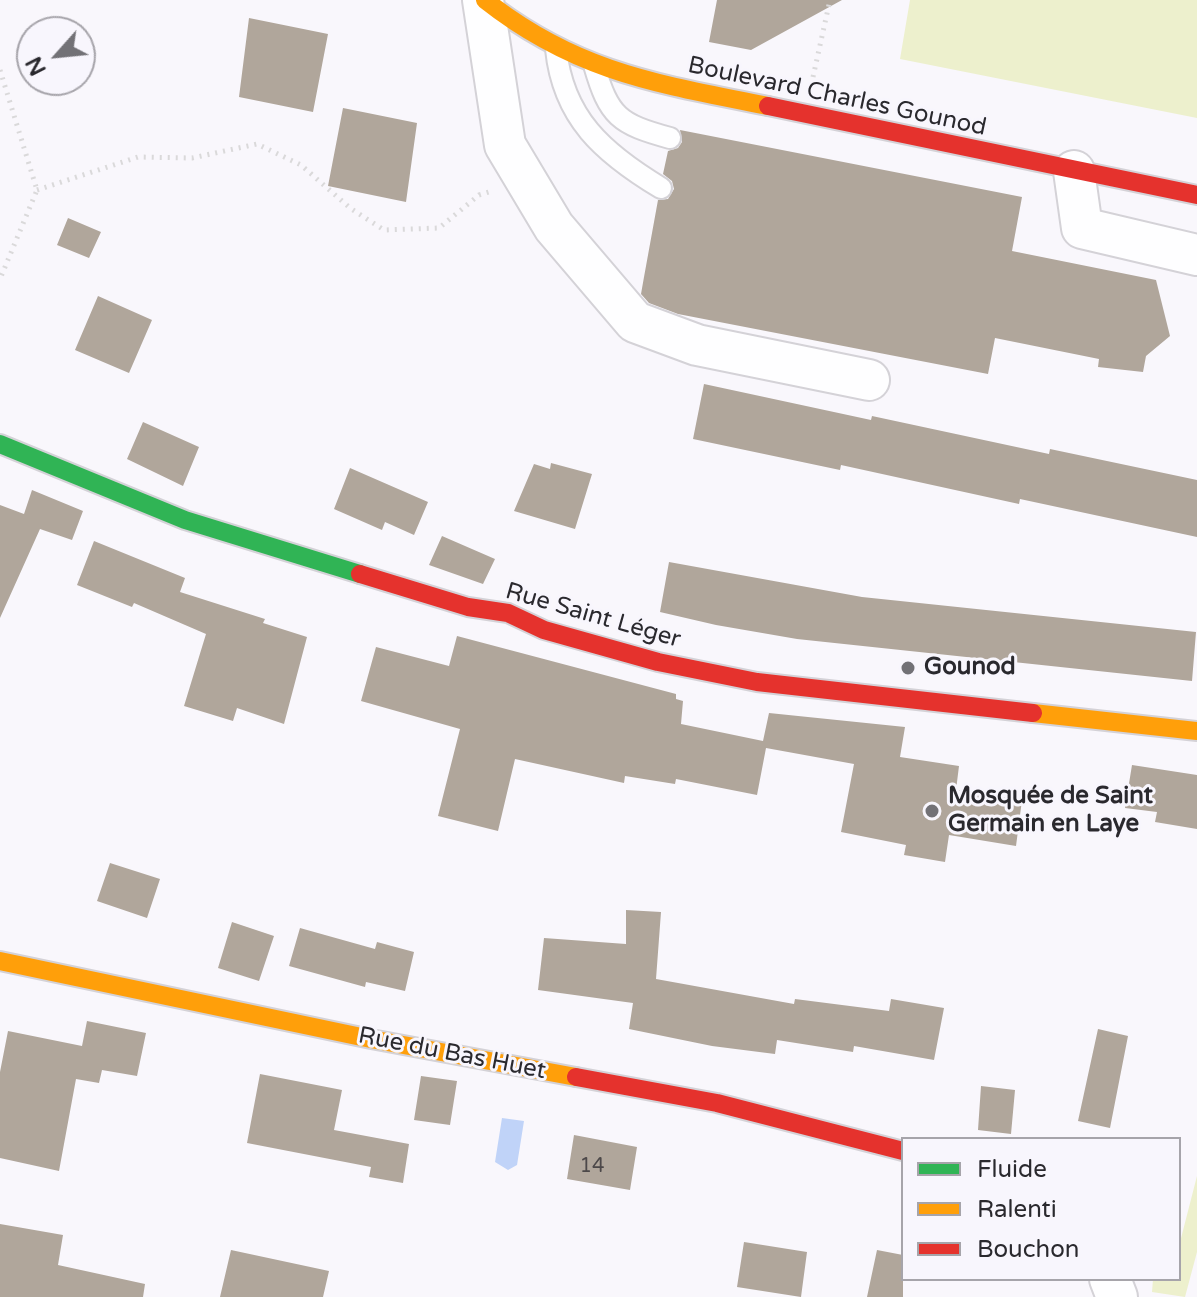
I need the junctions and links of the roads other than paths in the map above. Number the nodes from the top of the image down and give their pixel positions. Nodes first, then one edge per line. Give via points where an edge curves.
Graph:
1 (484, 0) edge
2 (556, 49) junction
3 (594, 65) junction
4 (670, 138) dead end
5 (1074, 171) junction
6 (661, 188) dead end
7 (1197, 195) edge
8 (1197, 255) edge
9 (869, 380) dead end
10 (0, 444) edge
11 (1197, 731) edge
12 (0, 961) edge
13 (901, 1150) edge

1 - 2 street, Boulevard Charles Gounod
1 - 9 street via 505,145 554,227 635,322 697,345
2 - 3 street, Boulevard Charles Gounod
2 - 6 lane via 559,80 574,114 624,166
3 - 4 lane via 605,101 626,124
3 - 5 street, Boulevard Charles Gounod via 635,79
5 - 7 street, Boulevard Charles Gounod
5 - 8 street via 1082,228
10 - 11 street, Rue Saint Léger via 185,520 658,662 757,682
12 - 13 street, Rue du Bas Huet via 371,1039 717,1103

